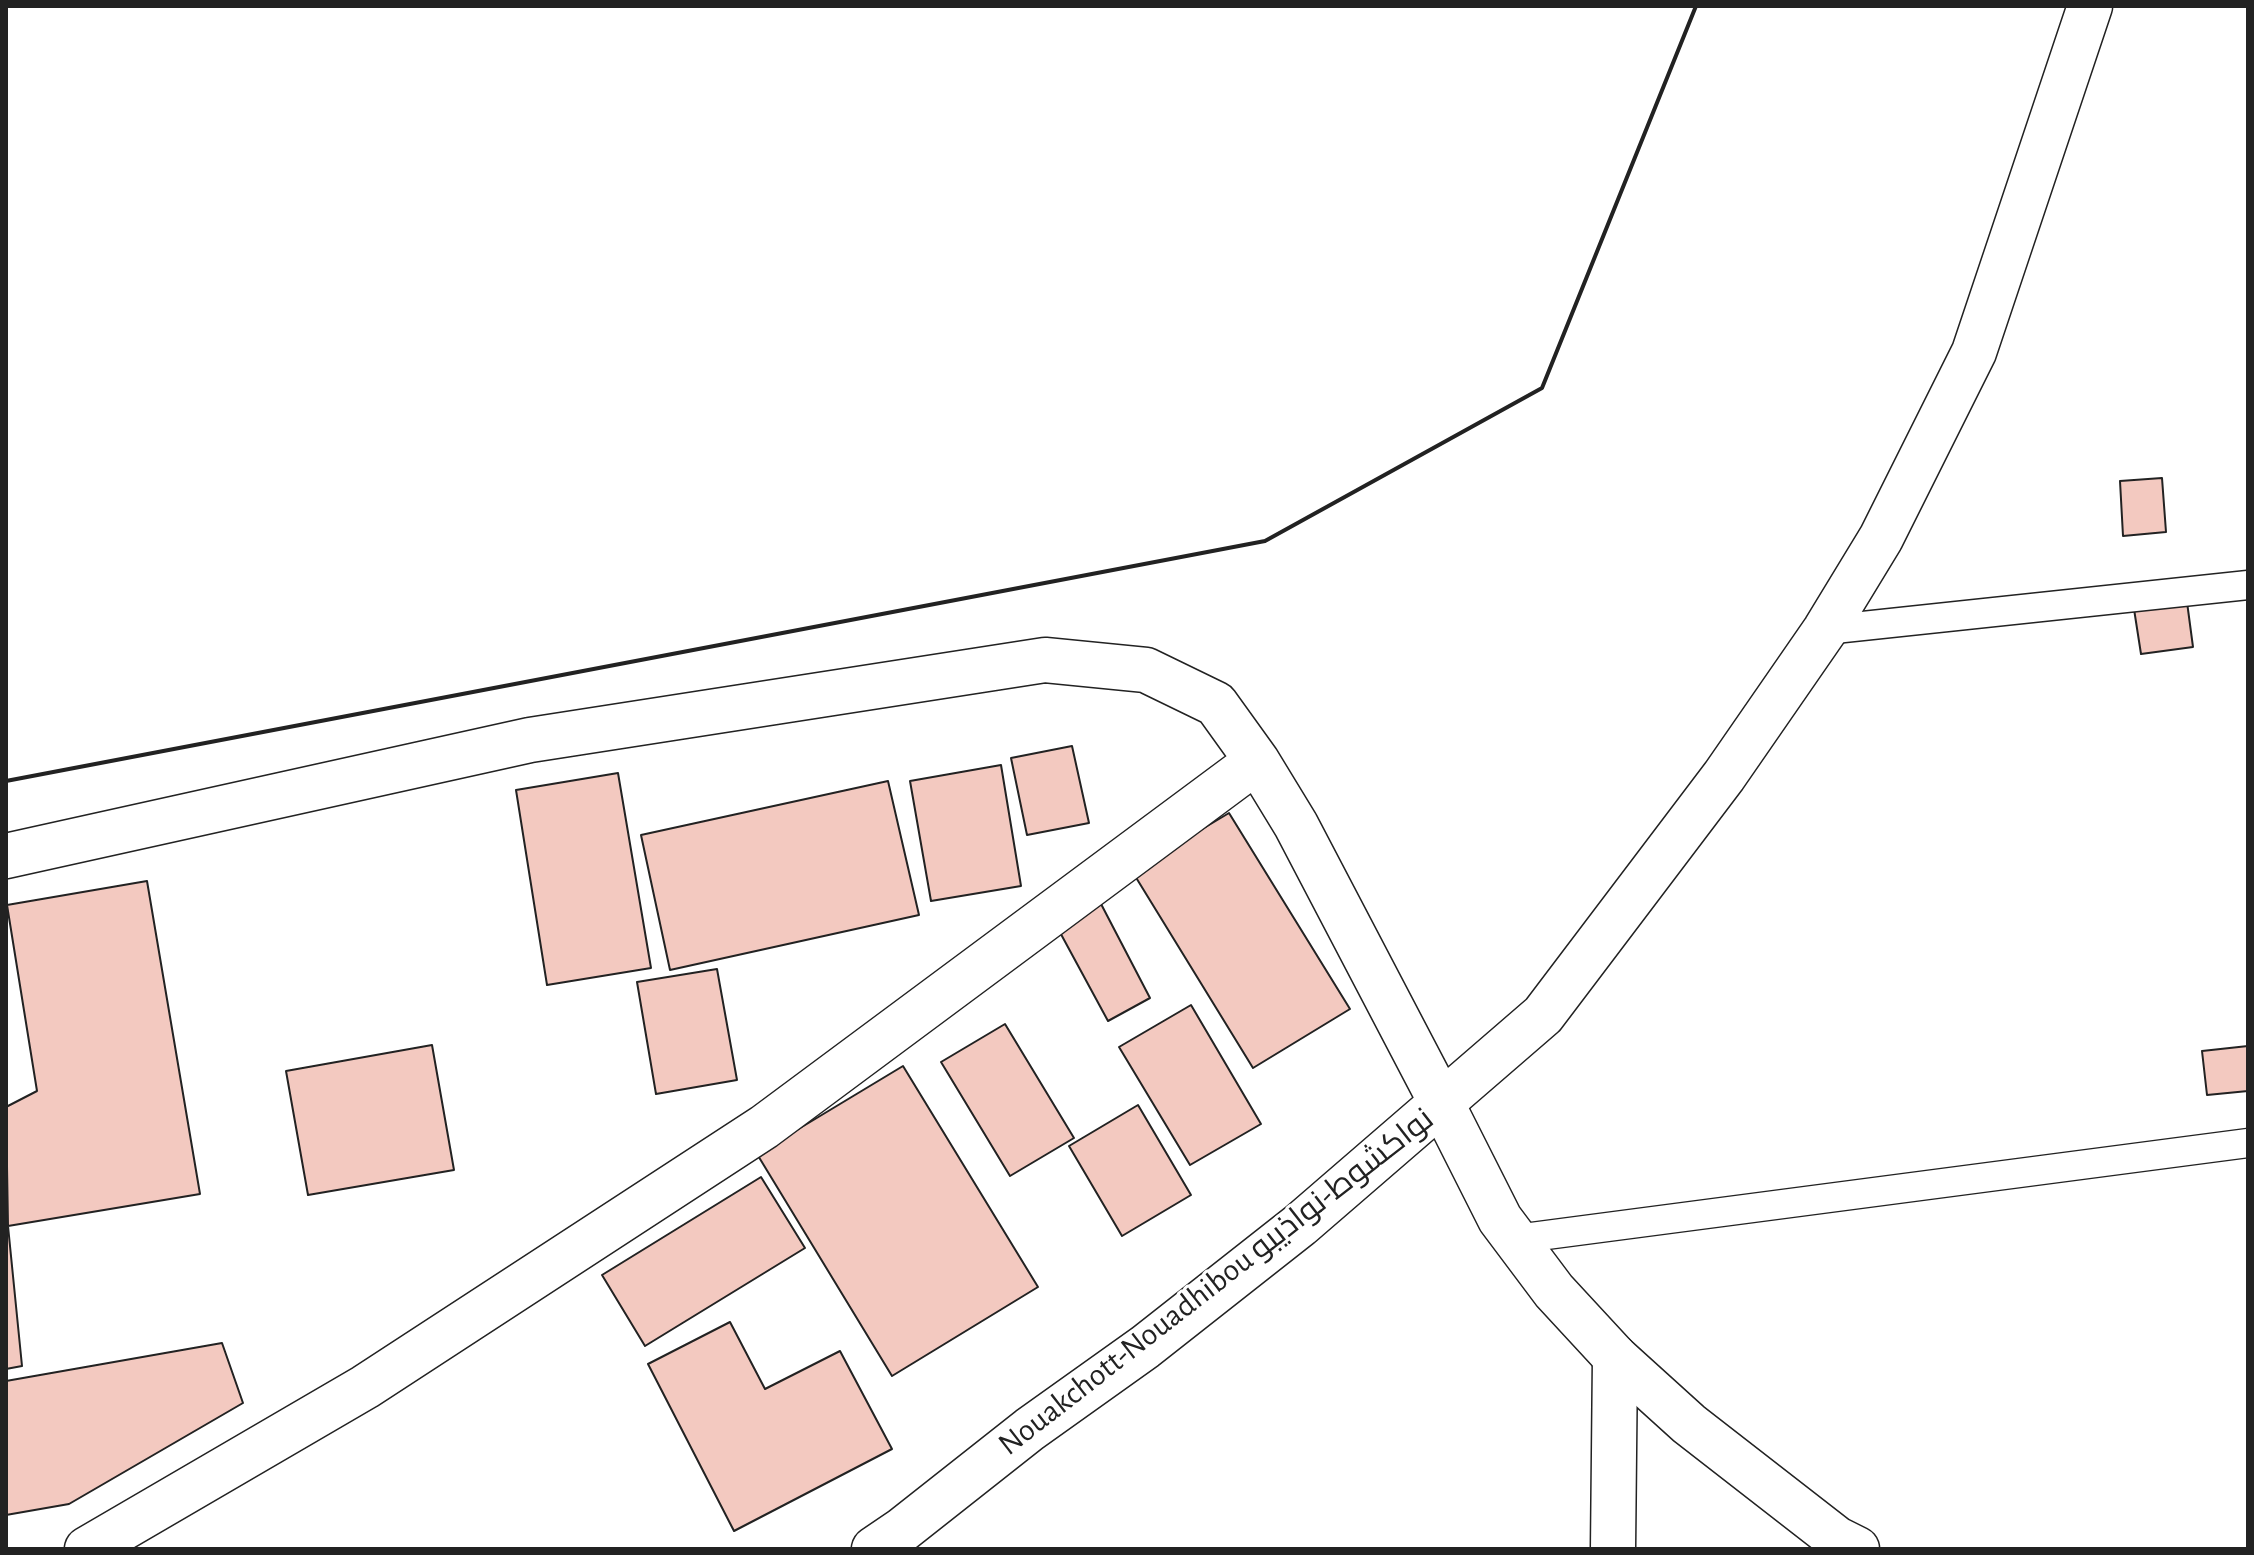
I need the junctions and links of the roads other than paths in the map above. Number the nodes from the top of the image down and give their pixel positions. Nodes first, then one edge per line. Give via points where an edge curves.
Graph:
1 (2090, 6) edge
2 (2248, 585) edge
3 (1825, 630) junction
4 (1257, 761) junction
5 (6, 856) edge
6 (1442, 1104) junction
7 (2248, 1143) edge
8 (1516, 1239) junction
9 (1615, 1357) junction
10 (898, 1543) edge
11 (87, 1549) edge
12 (1613, 1549) edge
13 (1857, 1549) edge

1 - 3 main road, Nouakchott-Nouadhibou نواكشوط-نواذيبو via 1974,352 1881,538
2 - 3 lane
3 - 6 main road, Nouakchott-Nouadhibou نواكشوط-نواذيبو via 1724,776 1543,1015
4 - 5 main road via 1216,704 1146,670 1045,660 530,740
4 - 6 main road
4 - 11 main road via 764,1127 365,1387
6 - 8 main road via 1500,1219
6 - 10 main road, Nouakchott-Nouadhibou نواكشوط-نواذيبو via 1300,1225 1030,1429
7 - 8 lane
8 - 9 main road via 1554,1291
9 - 12 main road
9 - 13 main road via 1689,1424

